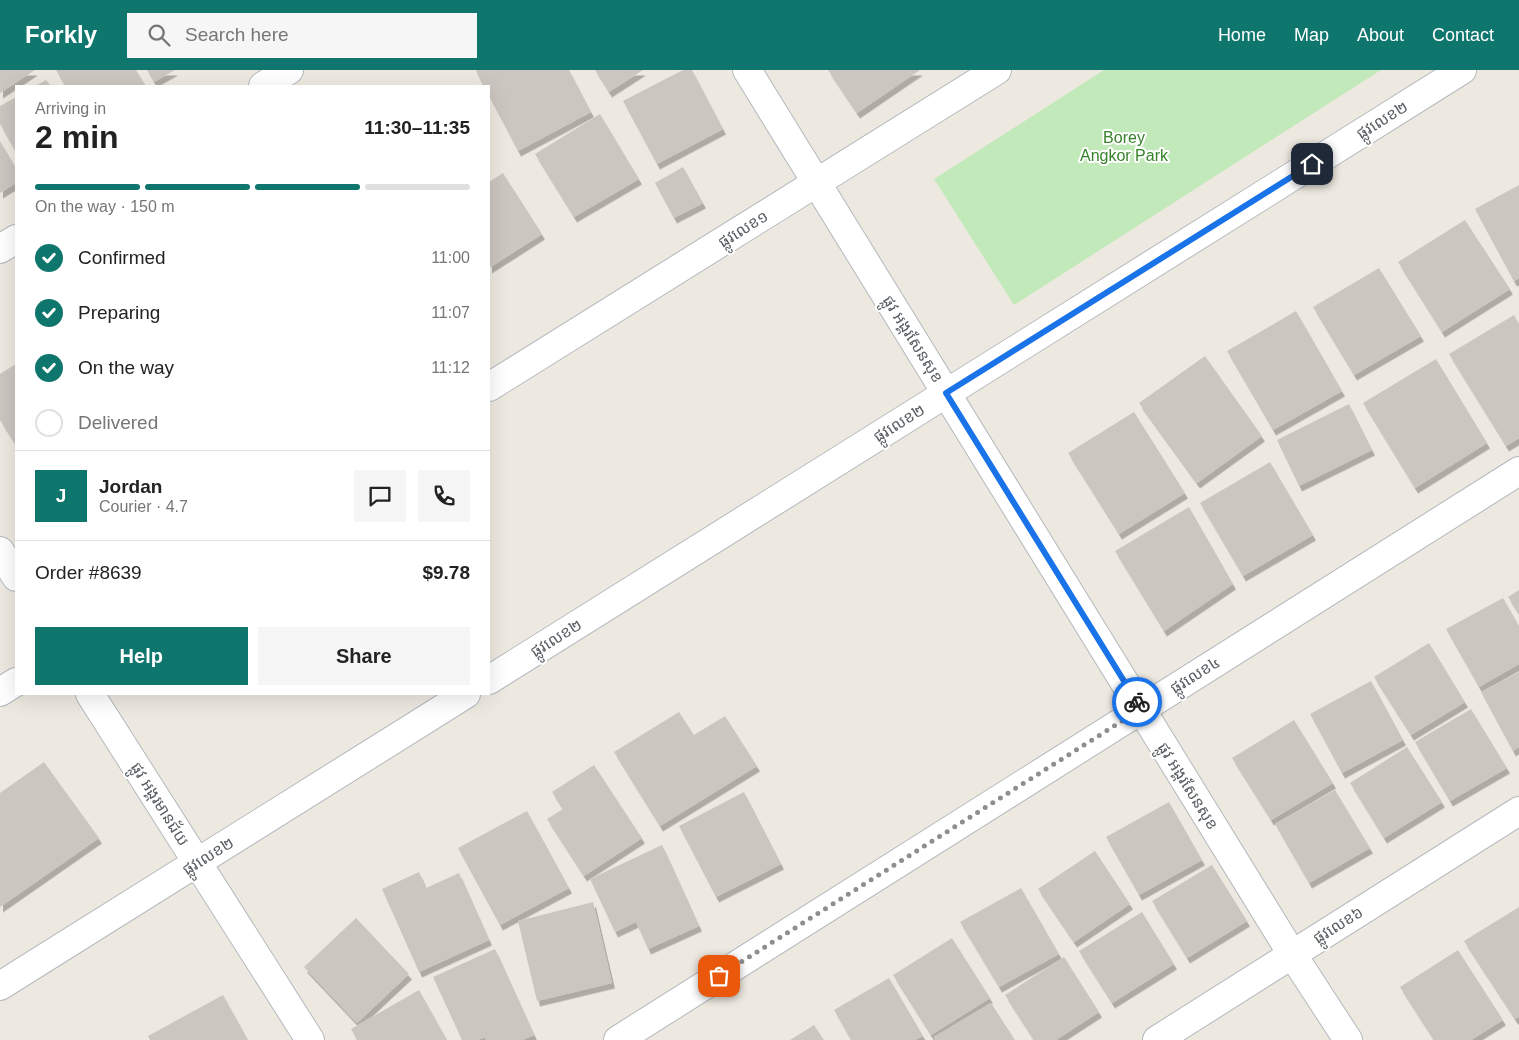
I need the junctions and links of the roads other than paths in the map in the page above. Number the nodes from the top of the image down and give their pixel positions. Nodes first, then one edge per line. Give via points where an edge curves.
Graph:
1 (289, 70) edge
2 (747, 70) edge
3 (997, 70) edge
4 (1462, 70) edge
5 (265, 85) edge
6 (816, 183) junction
7 (15, 240) edge
8 (0, 249) edge
9 (490, 386) edge
10 (946, 393) junction
11 (1519, 471) edge
12 (0, 551) edge
13 (15, 575) edge
14 (490, 679) edge
15 (15, 683) edge
16 (0, 692) edge
17 (91, 695) edge
18 (464, 695) edge
19 (1141, 709) junction
20 (1519, 811) edge
21 (197, 862) junction
22 (1292, 954) junction
23 (0, 986) edge
24 (310, 1040) edge
25 (618, 1040) edge
26 (1157, 1040) edge
27 (1348, 1040) edge

1 - 5 street
2 - 6 street, ផ្លូវ អង្គរសែនសុខ
3 - 6 street, ផ្លូវលេខ១
4 - 10 street, ផ្លូវលេខ២
6 - 9 street, ផ្លូវលេខ១
6 - 10 street, ផ្លូវ អង្គរសែនសុខ
7 - 8 street
10 - 14 street, ផ្លូវលេខ២
10 - 19 street, ផ្លូវ អង្គរសែនសុខ
11 - 19 street, ផ្លូវលេខ៤
12 - 13 street
15 - 16 street
17 - 21 street, ផ្លូវ អង្គរមានជ័យ
18 - 21 street, ផ្លូវលេខ២
19 - 22 street, ផ្លូវ អង្គរសែនសុខ
19 - 25 street, ផ្លូវលេខ៤
20 - 22 street, ផ្លូវលេខ៦
21 - 23 street, ផ្លូវលេខ២
21 - 24 street, ផ្លូវ អង្គរមានជ័យ
22 - 26 street, ផ្លូវលេខ៦
22 - 27 street, ផ្លូវ អង្គរសែនសុខ

